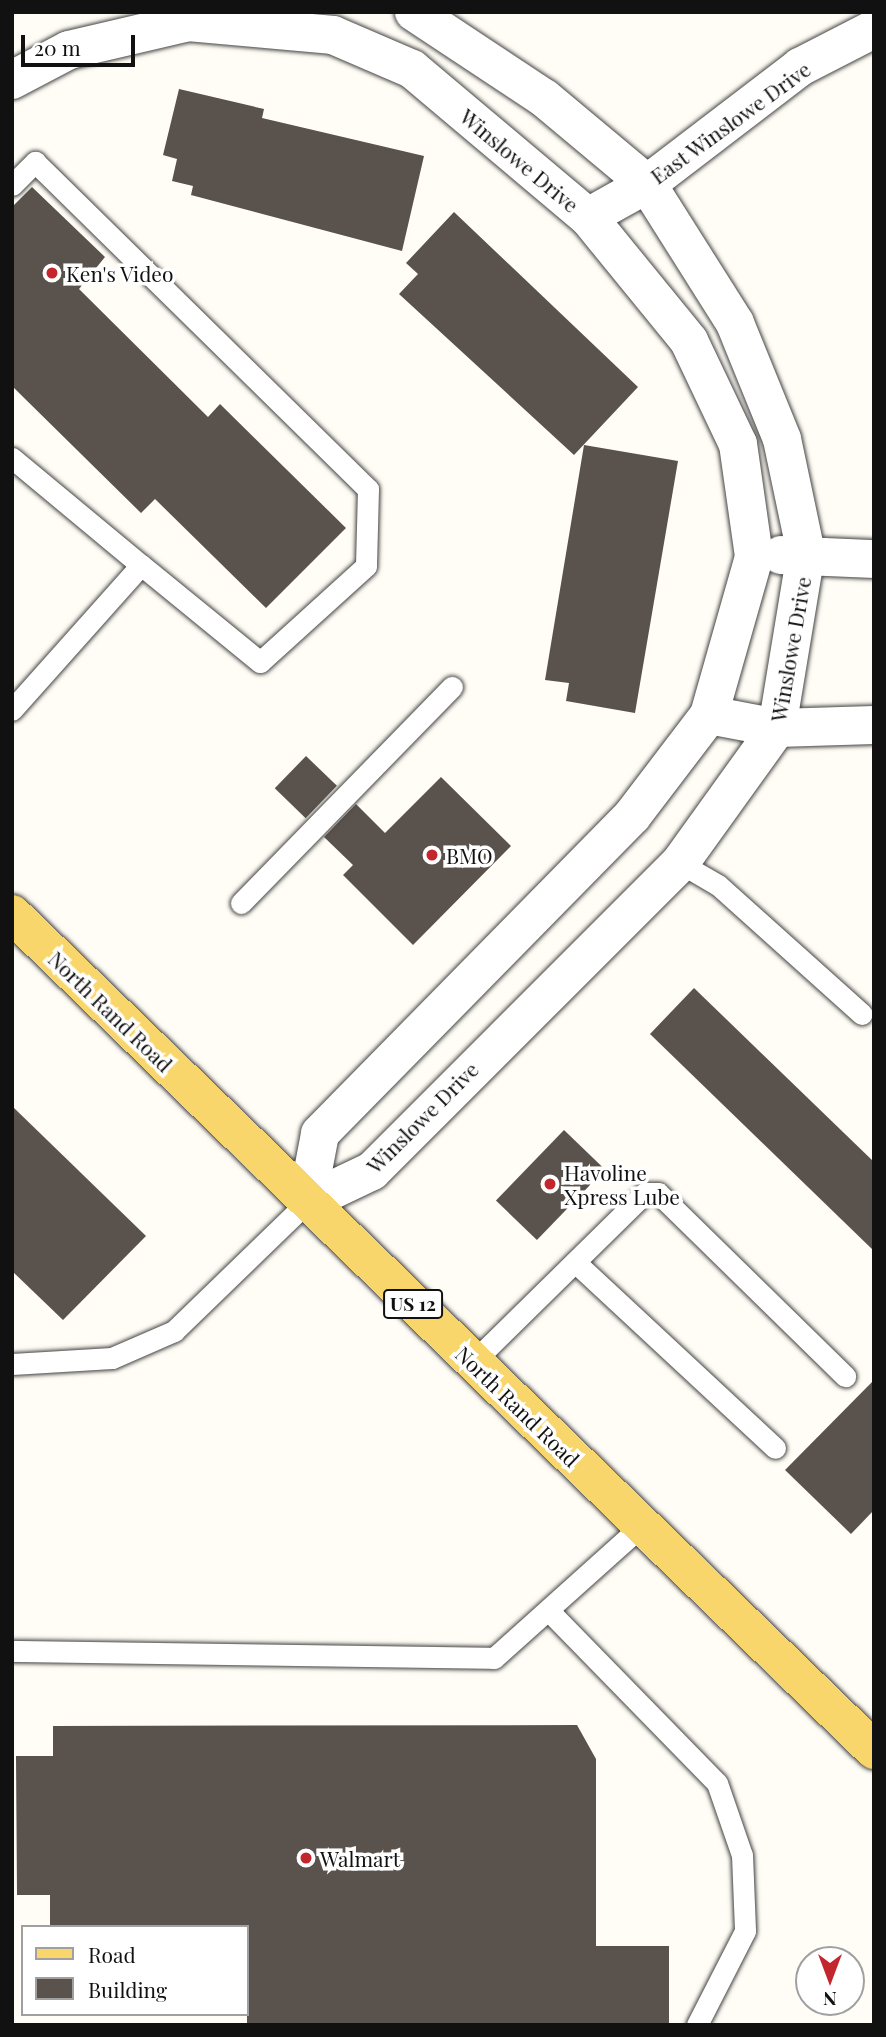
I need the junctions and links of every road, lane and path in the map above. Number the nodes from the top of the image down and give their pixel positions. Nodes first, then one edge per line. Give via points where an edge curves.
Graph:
1 (414, 12) edge
2 (874, 29) edge
3 (12, 80) edge
4 (647, 184) junction
5 (12, 185) edge
6 (589, 217) junction
7 (12, 458) edge
8 (806, 553) junction
9 (754, 557) junction
10 (874, 559) edge
11 (141, 565) junction
12 (452, 687) dead end
13 (15, 704) edge
14 (709, 715) junction
15 (874, 725) edge
16 (778, 728) junction
17 (680, 863) junction
18 (241, 903) dead end
19 (12, 914) edge
20 (862, 1014) dead end
21 (307, 1202) junction
22 (575, 1262) junction
23 (473, 1362) junction
24 (12, 1364) edge
25 (845, 1376) dead end
26 (775, 1448) dead end
27 (642, 1525) junction
28 (549, 1611) junction
29 (12, 1651) edge
30 (874, 1750) edge
31 (697, 2025) edge

1 - 4 street, Winslowe Drive via 544,98
2 - 4 street, East Winslowe Drive via 800,67
3 - 6 street, Winslowe Drive via 69,50 188,22 333,35 412,69
4 - 6 street, East Winslowe Drive
4 - 8 street, Winslowe Drive via 734,323 782,439
5 - 11 lane via 35,162 368,489 366,566 260,662
6 - 9 street, Winslowe Drive via 689,341 738,444
7 - 11 lane
8 - 9 street
8 - 10 street
8 - 16 street, Winslowe Drive
9 - 14 street, Winslowe Drive
11 - 13 lane
12 - 18 lane
14 - 16 street
14 - 21 street, Winslowe Drive via 632,816 320,1134
15 - 16 street
16 - 17 street, Winslowe Drive
17 - 20 lane via 718,885
17 - 21 street, Winslowe Drive via 372,1171
19 - 21 main road, North Rand Road / US 12
21 - 23 main road, North Rand Road / US 12
21 - 24 lane via 174,1331 112,1358
22 - 23 lane
22 - 25 lane via 645,1192 657,1192
22 - 26 lane
23 - 27 main road, North Rand Road / US 12
27 - 28 lane
27 - 30 main road, North Rand Road / US 12
28 - 29 lane via 494,1658
28 - 31 lane via 717,1783 742,1855 745,1931

